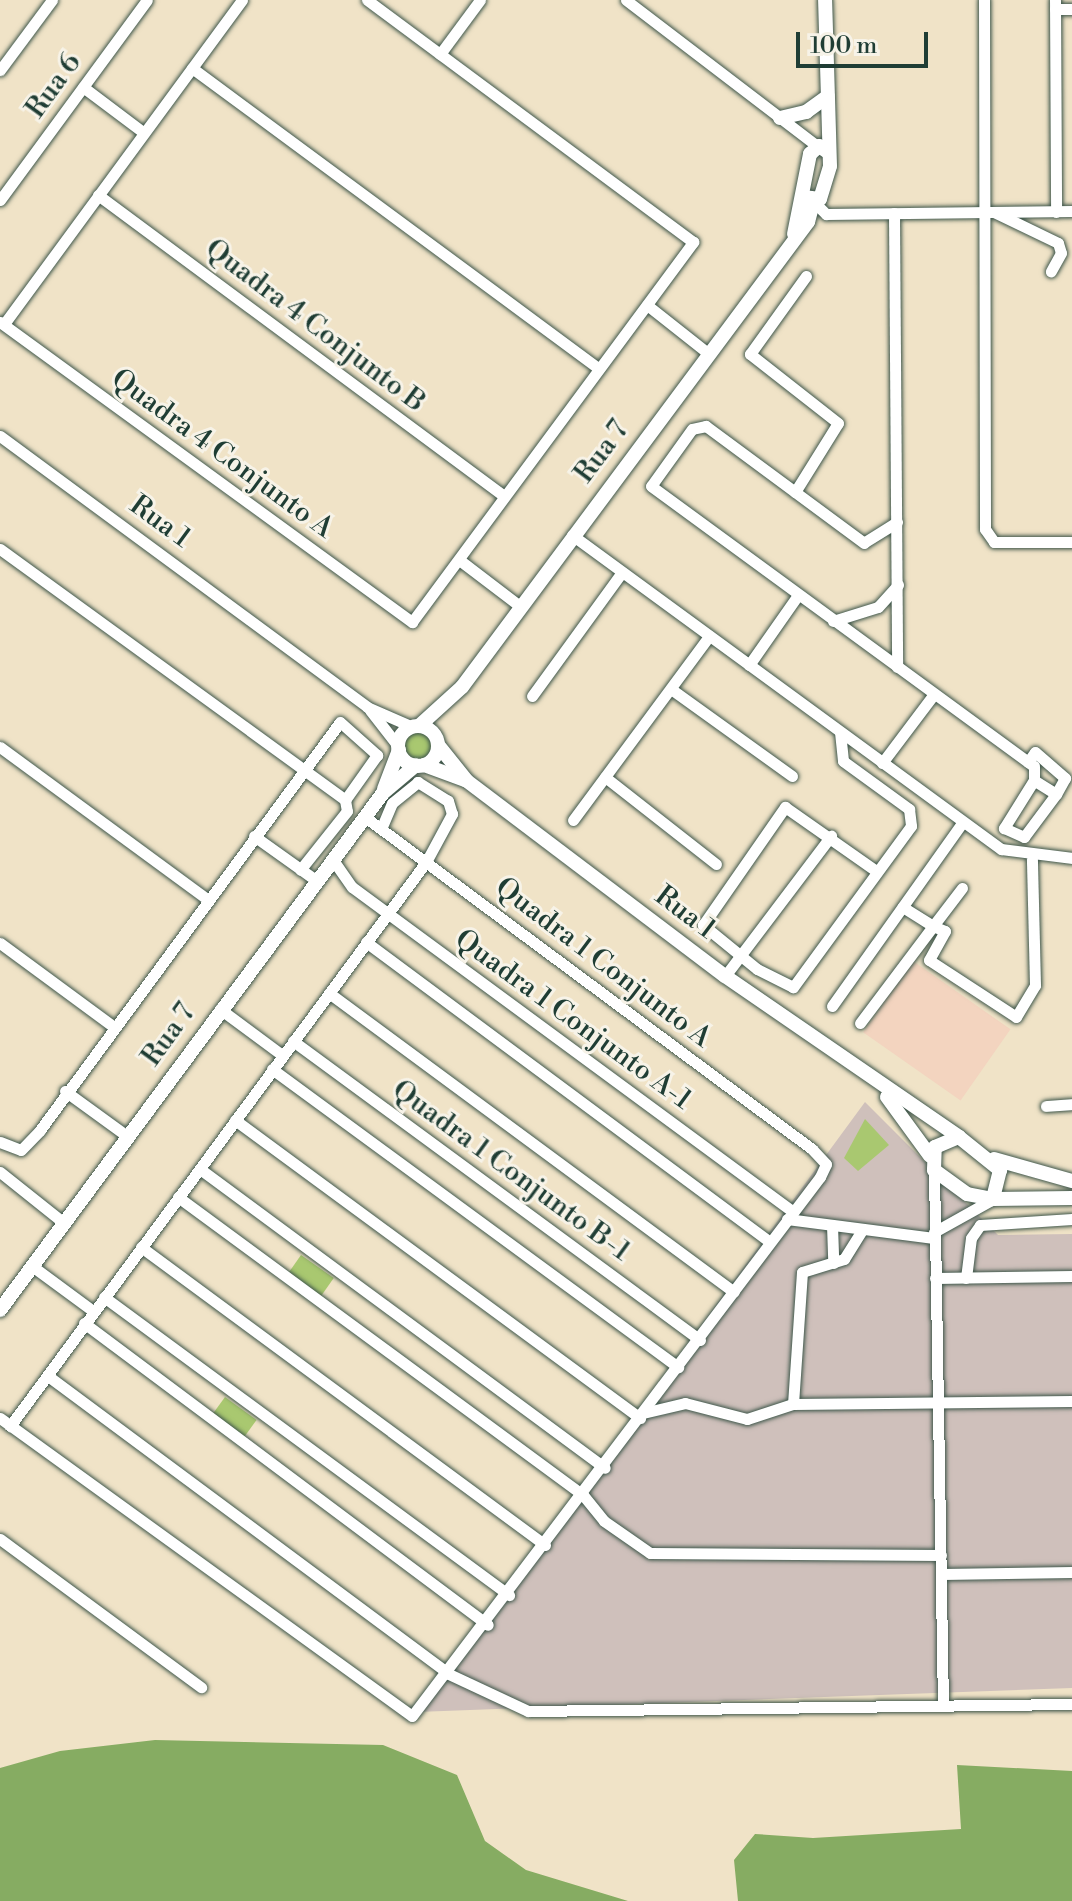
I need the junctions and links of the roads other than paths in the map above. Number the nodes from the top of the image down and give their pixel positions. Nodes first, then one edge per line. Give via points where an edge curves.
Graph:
1 (52, 0) edge
2 (147, 0) edge
3 (242, 0) edge
4 (367, 0) edge
5 (480, 0) edge
6 (626, 0) edge
7 (825, 0) edge
8 (984, 0) edge
9 (1055, 4) edge
10 (1072, 9) edge
11 (440, 54) junction
12 (192, 68) junction
13 (0, 70) edge
14 (83, 87) junction
15 (828, 103) junction
16 (780, 118) junction
17 (143, 132) junction
18 (819, 150) junction
19 (98, 195) junction
20 (0, 200) edge
21 (816, 203) junction
22 (1072, 211) edge
23 (989, 212) junction
24 (1056, 212) junction
25 (849, 213) junction
26 (894, 213) junction
27 (793, 238) junction
28 (1051, 271) dead end
29 (806, 276) dead end
30 (647, 305) junction
31 (2, 323) edge
32 (709, 354) junction
33 (598, 368) junction
34 (0, 436) edge
35 (795, 492) junction
36 (504, 496) junction
37 (897, 522) junction
38 (572, 535) junction
39 (1072, 542) edge
40 (0, 549) edge
41 (462, 562) junction
42 (622, 572) junction
43 (898, 584) junction
44 (798, 595) junction
45 (521, 607) junction
46 (833, 621) junction
47 (709, 636) junction
48 (749, 665) junction
49 (897, 667) junction
50 (671, 689) junction
51 (934, 694) junction
52 (532, 696) dead end
53 (454, 697) junction
54 (367, 707) junction
55 (416, 726) junction
56 (840, 732) junction
57 (437, 742) junction
58 (0, 747) edge
59 (399, 748) junction
60 (1028, 762) junction
61 (882, 763) junction
62 (420, 765) junction
63 (303, 770) junction
64 (792, 776) dead end
65 (605, 777) junction
66 (1034, 780) junction
67 (467, 781) junction
68 (383, 793) junction
69 (1056, 794) junction
70 (345, 800) junction
71 (365, 817) junction
72 (573, 820) dead end
73 (962, 823) junction
74 (381, 829) junction
75 (254, 836) junction
76 (831, 836) junction
77 (1072, 858) edge
78 (1032, 859) junction
79 (333, 860) junction
80 (426, 862) junction
81 (716, 864) dead end
82 (300, 870) junction
83 (876, 871) junction
84 (317, 881) junction
85 (962, 888) dead end
86 (207, 899) junction
87 (902, 907) junction
88 (387, 913) junction
89 (933, 926) junction
90 (366, 942) junction
91 (0, 943) edge
92 (742, 958) junction
93 (725, 976) junction
94 (329, 993) junction
95 (832, 1006) dead end
96 (220, 1009) junction
97 (860, 1023) dead end
98 (114, 1027) junction
99 (293, 1041) junction
100 (282, 1055) junction
101 (272, 1069) junction
102 (873, 1082) junction
103 (65, 1091) junction
104 (1072, 1104) edge
105 (1046, 1106) dead end
106 (235, 1120) junction
107 (127, 1136) junction
108 (959, 1137) junction
109 (0, 1143) edge
110 (994, 1159) junction
111 (932, 1163) junction
112 (200, 1169) junction
113 (0, 1172) edge
114 (1072, 1181) edge
115 (178, 1197) junction
116 (1072, 1198) edge
117 (993, 1199) junction
118 (935, 1214) junction
119 (790, 1215) junction
120 (1072, 1219) edge
121 (64, 1223) junction
122 (952, 1224) junction
123 (832, 1225) junction
124 (862, 1230) junction
125 (934, 1235) junction
126 (770, 1242) junction
127 (141, 1247) junction
128 (833, 1263) junction
129 (32, 1266) junction
130 (1072, 1276) edge
131 (935, 1278) junction
132 (966, 1278) junction
133 (734, 1292) junction
134 (104, 1297) junction
135 (0, 1310) edge
136 (93, 1311) junction
137 (84, 1323) junction
138 (700, 1340) junction
139 (678, 1367) junction
140 (48, 1376) junction
141 (1072, 1401) edge
142 (938, 1403) junction
143 (793, 1404) junction
144 (641, 1416) junction
145 (0, 1418) edge
146 (10, 1426) junction
147 (605, 1468) junction
148 (583, 1495) junction
149 (0, 1539) edge
150 (545, 1545) junction
151 (941, 1555) junction
152 (1072, 1572) edge
153 (942, 1574) junction
154 (509, 1595) junction
155 (488, 1625) junction
156 (449, 1674) junction
157 (201, 1687) dead end
158 (1072, 1704) edge
159 (943, 1706) junction

1 - 13 street
2 - 14 street, Rua 6
3 - 12 street
4 - 11 street
5 - 11 street
6 - 16 street
7 - 15 main road
8 - 23 street
9 - 10 street
9 - 24 street
11 - 30 street via 693,242
12 - 17 street
12 - 33 street
14 - 17 street
14 - 20 street, Rua 6
15 - 16 main road
15 - 18 main road
16 - 18 street
17 - 19 street
18 - 21 main road
18 - 21 main road
19 - 31 street
19 - 36 street, Quadra 4 Conjunto B
21 - 25 street
21 - 25 street
21 - 27 main road, Rua 7
21 - 27 main road, Rua 7
22 - 24 street
23 - 24 street
23 - 26 street
23 - 28 street via 1058,243 1059,265
23 - 39 street via 985,529 994,542
25 - 26 street
26 - 37 street
27 - 32 main road, Rua 7
29 - 35 street via 750,354 838,423
30 - 32 street
30 - 33 street
31 - 41 street, Quadra 4 Conjunto A via 412,622
32 - 38 main road, Rua 7
33 - 36 street
34 - 54 street, Rua 1
35 - 37 street via 864,543
35 - 44 street via 697,426 651,486
36 - 41 street
37 - 43 street
38 - 42 street
38 - 45 main road, Rua 7
40 - 63 street
41 - 45 street
42 - 47 street
42 - 52 street
43 - 46 street via 878,607
43 - 49 street
44 - 46 street
44 - 48 street
45 - 53 main road, Rua 7
46 - 49 street
47 - 48 street
47 - 50 street
48 - 56 street
49 - 51 street
50 - 64 street
50 - 65 street
51 - 60 street
51 - 61 street
53 - 55 main road, Rua 7
53 - 57 main road, Rua 7
54 - 55 street
54 - 59 street
55 - 57 main road, Rua 1
55 - 59 main road, Rua 7
56 - 61 street
56 - 83 street via 843,761 913,814
57 - 62 main road, Rua 7
57 - 67 main road, Rua 1
58 - 86 street
59 - 62 main road
59 - 68 main road, Rua 7
60 - 66 street
60 - 69 street via 1035,752 1062,772
61 - 73 street
62 - 67 main road, Rua 1
62 - 68 main road, Rua 7
63 - 70 street
63 - 70 street via 337,722 356,731 376,760
63 - 75 street
65 - 72 street
65 - 81 street
66 - 69 street
66 - 69 street via 1004,828 1024,837
67 - 93 main road, Rua 1
68 - 71 main road, Rua 7
70 - 82 street via 347,811
71 - 74 street, Quadra 1 Conjunto A
71 - 79 main road, Rua 7
73 - 78 street
73 - 87 street
74 - 80 street, Quadra 1 Conjunto A
74 - 80 street via 406,787 418,782 435,789 448,801 452,825
75 - 82 street
75 - 86 street
76 - 83 street
76 - 92 street
76 - 92 street via 799,811 780,810 704,917 705,930
77 - 78 street
78 - 89 street via 1033,996 1016,1017 930,962 945,931
79 - 84 main road, Rua 7
79 - 88 street, Quadra 1 Conjunto A-1
80 - 88 street
80 - 119 street, Quadra 1 Conjunto A via 812,1149 825,1169
82 - 84 street
83 - 92 street via 793,987
84 - 96 main road, Rua 7
85 - 89 street
86 - 98 street
87 - 89 street
87 - 95 street
88 - 90 street
88 - 119 street, Quadra 1 Conjunto A-1
89 - 97 street
90 - 94 street
90 - 126 street
91 - 98 street
92 - 93 street
93 - 102 main road, Rua 1
94 - 99 street
94 - 133 street
96 - 100 street
96 - 107 main road, Rua 7
98 - 103 street
99 - 100 street
99 - 138 street, Quadra 1 Conjunto B-1
100 - 101 street
101 - 106 street
101 - 139 street, Quadra 1 Conjunto B-1
102 - 108 main road
102 - 111 main road via 906,1114
103 - 107 street
103 - 109 street via 27,1146 14,1151
104 - 105 street
106 - 112 street
106 - 144 street
107 - 121 main road, Rua 7
108 - 110 main road
108 - 111 main road via 941,1141
110 - 114 main road
110 - 117 main road via 1001,1177
111 - 117 main road via 967,1194
111 - 118 street
112 - 115 street
112 - 147 street
113 - 121 street
115 - 127 street
115 - 148 street
116 - 117 main road
117 - 122 street
118 - 122 street
118 - 125 street
119 - 123 street
119 - 126 street
120 - 132 street via 980,1225 971,1238
121 - 129 main road, Rua 7
122 - 125 street
123 - 124 street
123 - 128 street
124 - 125 street
124 - 128 street via 853,1251
125 - 131 street
126 - 133 street
127 - 134 street
127 - 150 street
128 - 143 street via 813,1263 800,1276 803,1346
129 - 135 main road, Rua 7
129 - 136 street
130 - 132 street
131 - 132 street
131 - 142 street
133 - 138 street
134 - 136 street
134 - 154 street
136 - 137 street
137 - 140 street
137 - 155 street
138 - 139 street
139 - 144 street
140 - 146 street
140 - 156 street
141 - 142 street
142 - 143 street
142 - 151 street
143 - 144 street via 747,1419 685,1403
144 - 147 street
145 - 146 street
146 - 156 street via 398,1711 418,1713
147 - 148 street
148 - 150 street
148 - 151 street via 618,1532 659,1556
149 - 157 street
150 - 154 street
151 - 153 street
152 - 153 street
153 - 159 street
154 - 155 street
155 - 156 street
156 - 159 street via 494,1699 544,1714
158 - 159 street

